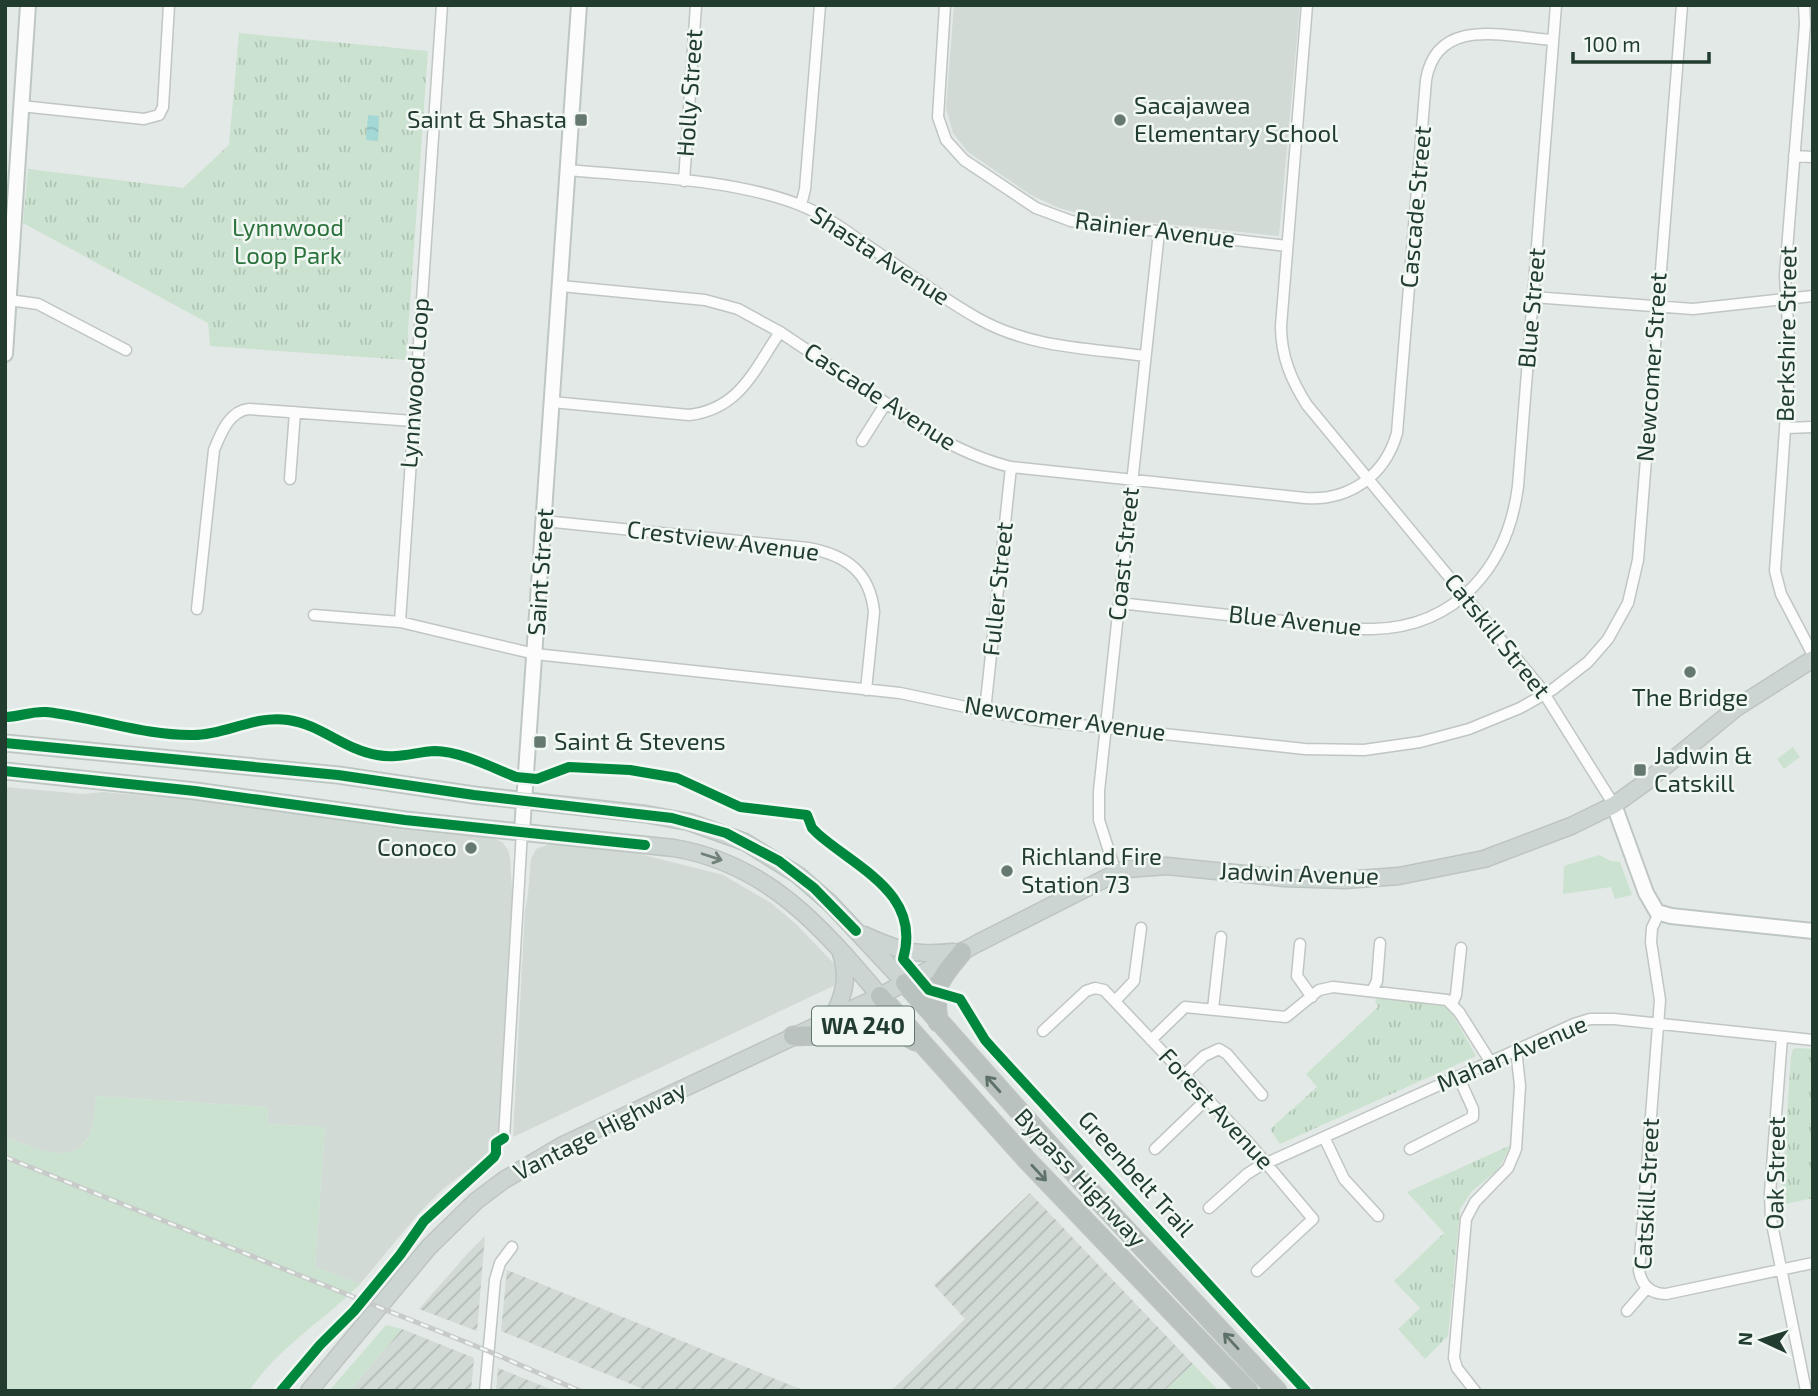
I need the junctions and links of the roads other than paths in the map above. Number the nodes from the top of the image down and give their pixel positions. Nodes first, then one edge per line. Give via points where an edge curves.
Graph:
1 (28, 5) edge
2 (169, 5) edge
3 (442, 5) edge
4 (579, 5) edge
5 (696, 5) edge
6 (820, 5) edge
7 (945, 5) edge
8 (1307, 5) edge
9 (1556, 5) edge
10 (1682, 5) edge
11 (1804, 5) edge
12 (1809, 24) edge
13 (1553, 40) junction
14 (21, 106) junction
15 (1794, 156) junction
16 (1813, 157) edge
17 (568, 170) junction
18 (684, 181) junction
19 (801, 205) junction
20 (1159, 232) junction
21 (1287, 246) junction
22 (561, 286) junction
23 (1813, 296) edge
24 (1534, 297) junction
25 (1785, 299) junction
26 (9, 300) junction
27 (1657, 307) junction
28 (780, 331) junction
29 (126, 350) dead end
30 (5, 354) edge
31 (1145, 356) junction
32 (552, 402) junction
33 (887, 403) junction
34 (295, 412) junction
35 (413, 421) junction
36 (1813, 427) edge
37 (1786, 428) junction
38 (862, 441) dead end
39 (1011, 467) junction
40 (1368, 478) junction
41 (290, 480) dead end
42 (1132, 480) junction
43 (544, 521) junction
44 (1464, 595) junction
45 (1119, 603) junction
46 (197, 609) dead end
47 (314, 615) dead end
48 (400, 622) junction
49 (536, 654) junction
50 (1813, 657) edge
51 (866, 690) junction
52 (1545, 694) junction
53 (985, 711) junction
54 (1106, 727) junction
55 (5, 743) edge
56 (5, 771) edge
57 (524, 801) junction
58 (1614, 805) junction
59 (522, 831) junction
60 (1116, 873) junction
61 (1659, 913) junction
62 (1141, 928) dead end
63 (856, 931) junction
64 (1813, 931) edge
65 (1221, 937) dead end
66 (1380, 943) dead end
67 (1300, 944) dead end
68 (1461, 948) dead end
69 (840, 951) junction
70 (962, 951) junction
71 (905, 983) junction
72 (1372, 991) junction
73 (880, 996) junction
74 (1311, 997) junction
75 (1115, 1002) junction
76 (1452, 1004) junction
77 (1213, 1009) junction
78 (832, 1018) junction
79 (938, 1022) junction
80 (1659, 1023) junction
81 (1043, 1031) dead end
82 (793, 1036) junction
83 (1782, 1037) junction
84 (1151, 1040) junction
85 (1813, 1040) edge
86 (928, 1049) junction
87 (1516, 1049) junction
88 (1490, 1061) junction
89 (1184, 1075) junction
90 (1458, 1076) junction
91 (1262, 1095) dead end
92 (1207, 1099) junction
93 (1324, 1137) junction
94 (504, 1138) dead end
95 (1154, 1149) dead end
96 (1410, 1149) dead end
97 (1267, 1163) junction
98 (1209, 1208) dead end
99 (1378, 1216) dead end
100 (512, 1247) dead end
101 (1813, 1263) edge
102 (1780, 1270) junction
103 (1257, 1271) dead end
104 (1647, 1288) junction
105 (1627, 1311) dead end
106 (309, 1391) edge
107 (485, 1391) edge
108 (1248, 1391) edge
109 (1277, 1391) edge
110 (1475, 1391) edge
111 (1810, 1391) edge

1 - 14 street
2 - 14 street via 159,115 144,119
3 - 35 street, Lynnwood Loop
4 - 17 street, Saint Street
5 - 18 street, Holly Street
6 - 19 street
7 - 20 street, Rainier Avenue via 938,117 946,141 964,160 1036,208 1071,221
8 - 21 street, Catskill Street
9 - 13 street, Blue Street
10 - 27 street, Newcomer Street
11 - 12 street, Berkshire Street
12 - 15 street, Berkshire Street
13 - 24 street, Blue Street
13 - 40 street, Cascade Street via 1470,33 1440,49 1428,69 1397,433 1384,463
14 - 26 street
15 - 16 street
15 - 25 street, Berkshire Street
17 - 18 street, Shasta Avenue
17 - 22 street, Saint Street
18 - 19 street, Shasta Avenue via 761,193
19 - 31 street, Shasta Avenue via 981,320 1048,345
20 - 21 street, Rainier Avenue
20 - 31 street, Coast Street
21 - 40 street, Catskill Street via 1281,337 1287,369 1307,405
22 - 28 street, Cascade Avenue via 705,300 738,309
22 - 32 street, Saint Street
23 - 25 street
24 - 27 street
24 - 44 street, Blue Street via 1513,516 1502,549
25 - 27 street via 1693,309
25 - 37 street, Berkshire Street via 1790,358
26 - 29 street via 38,304
26 - 30 street
27 - 52 street, Newcomer Street via 1633,588 1618,624 1597,652
28 - 32 street via 734,398 705,413
28 - 33 street, Cascade Avenue
31 - 42 street, Coast Street
32 - 43 street, Saint Street
33 - 38 street
33 - 39 street, Cascade Avenue via 958,449
34 - 35 street
34 - 41 street
34 - 46 street via 243,410 223,429 214,450
35 - 48 street, Lynnwood Loop
36 - 37 street
37 - 50 street, Berkshire Street via 1775,571 1781,594
39 - 42 street, Cascade Avenue
39 - 53 street, Fuller Street
40 - 42 street, Cascade Avenue via 1349,492 1320,499
40 - 44 street, Catskill Street
42 - 45 street, Coast Street
43 - 49 street, Saint Street
43 - 51 street, Crestview Avenue via 808,548 839,556 859,573 872,600
44 - 45 street, Blue Avenue via 1420,621 1376,629
44 - 52 street, Catskill Street
45 - 54 street, Coast Street
47 - 48 street
48 - 49 street
49 - 51 street, Newcomer Avenue
49 - 57 street, Saint Street
50 - 58 main road, Jadwin Avenue via 1736,708
51 - 53 street, Newcomer Avenue
52 - 54 street, Newcomer Avenue via 1469,729 1420,743 1364,750 1305,749
52 - 58 street, Catskill Street
53 - 54 street, Newcomer Avenue
54 - 60 street, Coast Street via 1099,820
55 - 57 main road via 338,775
56 - 59 main road
57 - 59 street, Saint Street
57 - 63 main road via 672,818 726,833 798,875
58 - 60 main road, Jadwin Avenue via 1484,859 1399,876 1321,880 1167,866
58 - 61 street, Catskill Street via 1648,900
59 -> 69 main road via 715,857 779,892
59 - 94 street, Saint Street
60 - 70 main road, Jadwin Avenue
61 - 64 street
61 - 80 street, Catskill Street via 1651,942 1660,993
62 - 75 street via 1134,981
63 - 70 main road via 905,952
63 - 71 main road
65 - 77 street
66 - 72 street
67 - 74 street via 1297,976
68 - 76 street
69 - 73 main road
69 - 78 main road via 845,987
70 - 71 main road, Jadwin Avenue
70 - 79 highway via 937,987
71 - 73 main road, Jadwin Avenue / WA 240
71 - 79 highway, Bypass Highway / WA 240
72 - 74 street via 1327,987
72 - 76 street via 1437,998
73 - 78 main road, Vantage Highway / WA 240
73 - 86 highway, Bypass Highway
74 - 77 street via 1286,1017
75 - 81 street via 1102,989 1089,989
75 - 84 street, Forest Avenue
76 - 88 street
77 - 84 street via 1185,1007
78 - 82 main road, Vantage Highway / WA 240
109 -> 79 highway, Bypass Highway / WA 240
80 - 83 street, Mahan Avenue
80 - 87 street, Mahan Avenue via 1590,1019
80 - 104 street, Catskill Street via 1639,1271
82 - 86 highway, WA 240 via 874,1026 896,1030
82 - 106 main road, Vantage Highway / WA 240 via 555,1149 477,1201 429,1247
83 - 85 street, Mahan Avenue
83 - 102 street, Oak Street via 1770,1206
84 - 89 street, Forest Avenue
86 -> 108 highway, Bypass Highway / WA 240 via 1026,1159
87 - 88 street, Mahan Avenue
87 - 110 street via 1520,1086 1514,1156 1503,1175 1472,1206 1464,1228 1454,1358
88 - 90 street, Mahan Avenue
89 - 91 street via 1209,1052 1219,1049
89 - 92 street, Forest Avenue
90 - 93 street, Mahan Avenue
90 - 96 street via 1473,1117
92 - 95 street
92 - 97 street, Forest Avenue
93 - 97 street, Mahan Avenue
93 - 99 street via 1347,1183
97 - 98 street, Mahan Avenue via 1247,1174
97 - 103 street, Forest Avenue via 1313,1219
100 - 107 street via 495,1280
101 - 102 street
102 - 104 street via 1666,1294
102 - 111 street, Oak Street
104 - 105 street

